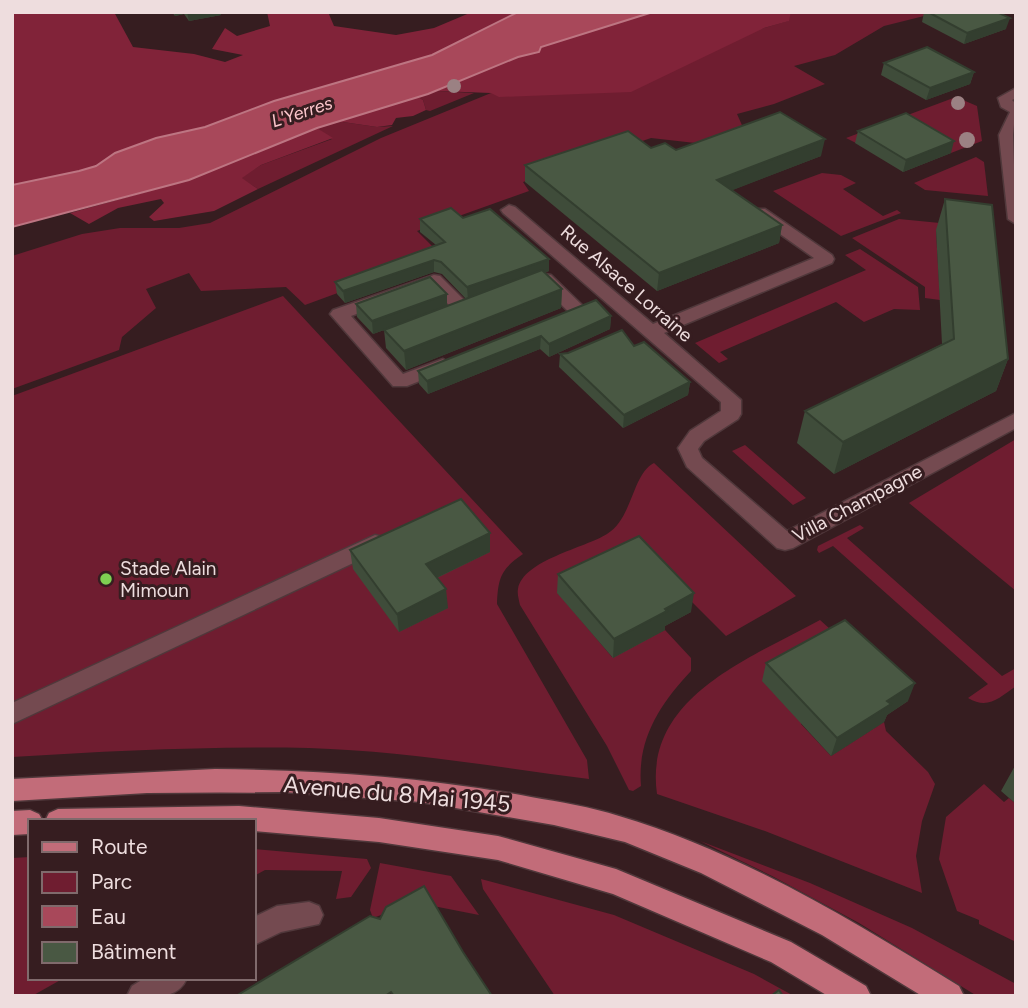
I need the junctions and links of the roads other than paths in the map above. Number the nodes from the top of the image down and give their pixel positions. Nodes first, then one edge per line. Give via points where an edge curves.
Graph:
1 (1016, 92) edge
2 (1016, 112) edge
3 (509, 210) dead end
4 (757, 211) edge
5 (1016, 219) edge
6 (522, 288) edge
7 (499, 297) edge
8 (610, 298) junction
9 (464, 310) junction
10 (440, 319) edge
11 (645, 329) junction
12 (618, 335) edge
13 (392, 337) edge
14 (368, 346) junction
15 (464, 357) edge
16 (718, 388) joint
17 (1016, 419) edge
18 (395, 534) edge
19 (12, 714) edge
20 (12, 790) edge
21 (179, 819) edge
22 (251, 819) edge
23 (256, 819) edge
24 (309, 915) dead end
25 (256, 931) edge
26 (170, 980) edge
27 (142, 996) edge
28 (856, 996) edge
29 (949, 996) edge

1 - 2 street via 1005,98
2 - 5 street via 1006,135
3 - 8 street, Rue Alsace Lorraine
4 - 11 street via 826,259
6 - 8 street via 545,279 572,313
7 - 9 street
8 - 11 street, Rue Alsace Lorraine
9 - 10 street
9 - 14 street via 435,280 339,314
11 - 12 street
11 - 16 street, Rue Alsace Lorraine
13 - 14 street
14 - 15 street via 400,382
16 - 17 street, Villa Champagne via 732,400 731,414 697,436 688,448 694,462 785,542
18 - 19 street
20 - 29 main road, Avenue du 8 Mai 1945 via 237,781 422,792 510,803 624,830 734,873 861,941
21 - 22 main road, Avenue du 8 Mai 1945
23 - 28 main road, Avenue du 8 Mai 1945 via 379,830 498,848 616,882 780,952
24 - 25 street via 277,919
26 - 27 street

